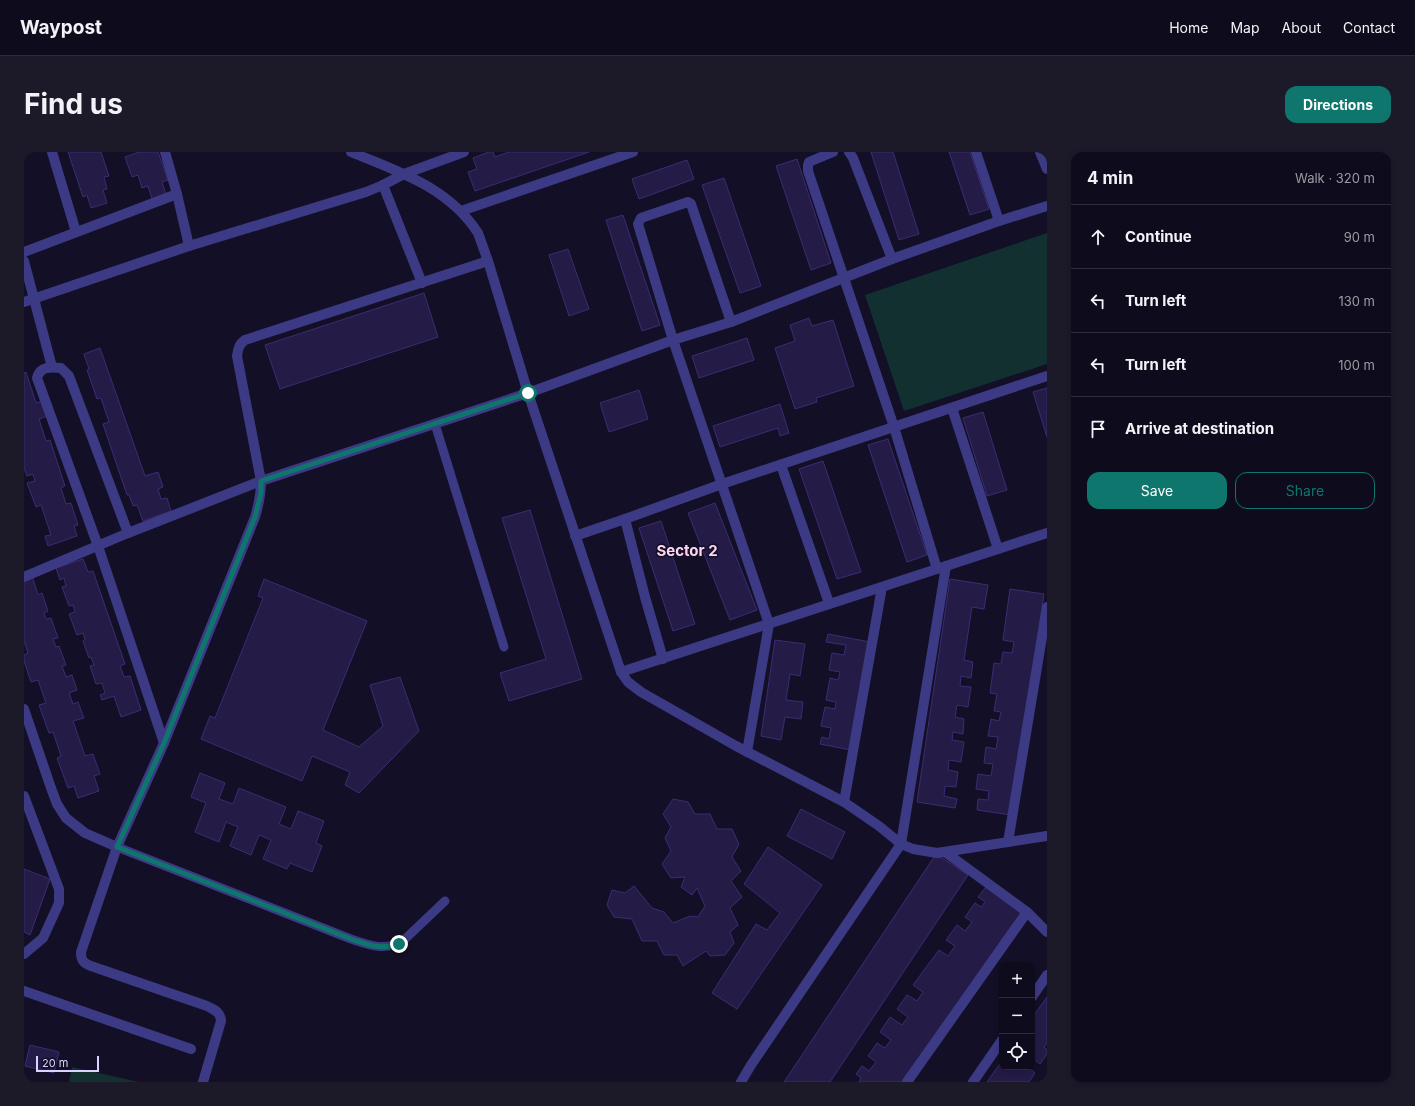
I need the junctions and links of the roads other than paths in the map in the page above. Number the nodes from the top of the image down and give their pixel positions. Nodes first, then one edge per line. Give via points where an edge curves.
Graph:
1 (52, 152) edge
2 (165, 152) edge
3 (351, 152) edge
4 (464, 152) edge
5 (633, 152) edge
6 (833, 152) edge
7 (849, 152) edge
8 (976, 152) edge
9 (1040, 152) edge
10 (1047, 169) edge
11 (404, 174) junction
12 (383, 185) junction
13 (177, 194) junction
14 (1047, 206) edge
15 (461, 210) junction
16 (999, 221) junction
17 (76, 232) junction
18 (189, 246) junction
19 (24, 252) edge
20 (892, 260) junction
21 (24, 261) edge
22 (488, 261) junction
23 (844, 278) junction
24 (422, 283) junction
25 (34, 298) junction
26 (24, 302) edge
27 (731, 322) junction
28 (672, 340) junction
29 (52, 367) junction
30 (1047, 376) edge
31 (528, 393) junction
32 (952, 408) junction
33 (435, 424) junction
34 (894, 427) junction
35 (781, 465) junction
36 (261, 481) junction
37 (722, 484) junction
38 (625, 519) junction
39 (128, 533) junction
40 (1047, 533) edge
41 (575, 536) junction
42 (98, 546) junction
43 (998, 549) junction
44 (941, 567) junction
45 (24, 577) edge
46 (882, 587) junction
47 (830, 603) junction
48 (1047, 607) edge
49 (769, 624) junction
50 (504, 648) dead end
51 (663, 659) junction
52 (621, 672) junction
53 (24, 709) edge
54 (164, 743) junction
55 (747, 752) junction
56 (24, 796) edge
57 (844, 802) junction
58 (1047, 836) edge
59 (1008, 842) junction
60 (901, 844) junction
61 (117, 847) junction
62 (944, 852) junction
63 (445, 901) dead end
64 (1027, 912) junction
65 (1047, 932) edge
66 (24, 954) edge
67 (1047, 975) edge
68 (24, 990) edge
69 (1035, 993) edge
70 (999, 1044) edge
71 (191, 1049) dead end
72 (203, 1082) edge
73 (741, 1082) edge
74 (907, 1082) edge
75 (973, 1082) edge

1 - 17 street
2 - 13 street
3 - 11 street
4 - 11 street
5 - 15 street
6 - 23 street via 811,161 808,167
7 - 20 street
8 - 16 street
9 - 10 street
11 - 12 street
11 - 15 street via 431,188
12 - 18 street
12 - 24 street
13 - 17 street
13 - 18 street
14 - 16 street
15 - 22 street via 478,233
16 - 20 street
17 - 19 street
18 - 25 street
20 - 23 street
21 - 25 street
22 - 24 street
22 - 31 street
23 - 27 street
23 - 34 street
24 - 36 street via 241,343 238,356
25 - 26 street
25 - 29 street
27 - 28 street
27 - 28 street via 693,207 690,203 685,203 644,216 638,224
28 - 31 street
28 - 37 street
29 - 39 street via 61,368 69,376
29 - 42 street via 43,369 37,378
30 - 32 street
31 - 33 street
31 - 41 street
32 - 34 street
32 - 43 street
33 - 36 street
33 - 50 lane
34 - 35 street
34 - 44 street
35 - 37 street
35 - 47 street
36 - 39 street
36 - 54 street via 255,517
37 - 38 street
37 - 49 street
38 - 41 street
38 - 51 street
39 - 42 street
40 - 43 street
41 - 52 street
42 - 45 street
42 - 54 street
43 - 44 street
44 - 46 street
44 - 60 street
46 - 47 street
46 - 57 street
47 - 49 street
48 - 59 street
49 - 51 street
49 - 55 street
51 - 52 street
52 - 55 street via 628,682 641,692
53 - 61 street via 57,804 66,818 85,833
54 - 61 street
55 - 57 street
56 - 66 street via 59,889 59,903 43,938
57 - 60 street
58 - 59 street
59 - 62 street
60 - 62 street via 925,852
60 - 73 street
61 - 63 lane via 351,939 382,948 399,944
61 - 72 street via 83,944 81,958 90,966 217,1011 221,1021
62 - 64 street
64 - 65 street
64 - 74 street
67 - 69 street
68 - 71 street
70 - 75 street

